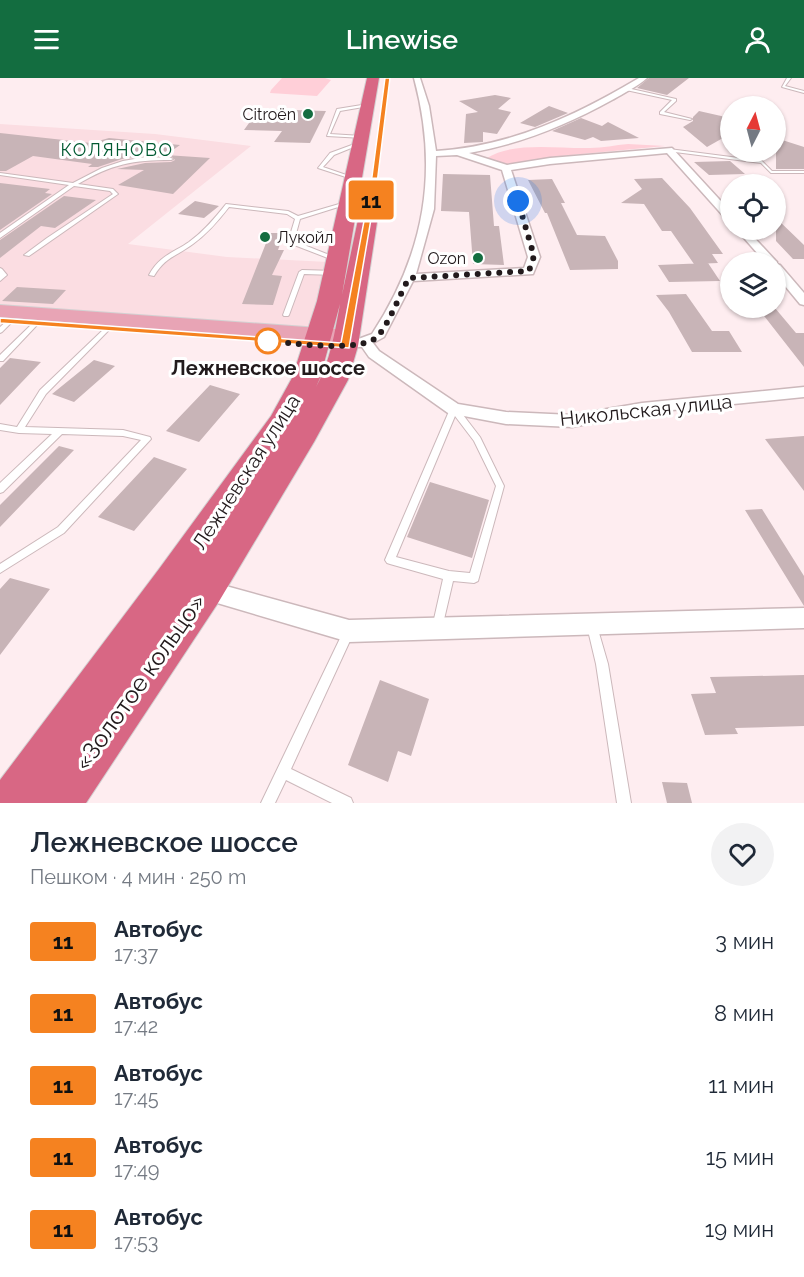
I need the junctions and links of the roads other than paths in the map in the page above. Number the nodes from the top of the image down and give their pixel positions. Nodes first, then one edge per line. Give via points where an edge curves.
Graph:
1 (373, 78) edge
2 (388, 78) edge
3 (644, 78) edge
4 (789, 78) edge
5 (421, 80) edge
6 (627, 89) junction
7 (804, 92) edge
8 (368, 105) junction
9 (690, 119) dead end
10 (367, 140) junction
11 (669, 150) junction
12 (432, 153) junction
13 (460, 153) junction
14 (171, 159) dead end
15 (506, 168) junction
16 (804, 172) edge
17 (375, 173) dead end
18 (0, 174) edge
19 (353, 179) junction
20 (71, 186) junction
21 (349, 203) junction
22 (720, 206) edge
23 (298, 218) junction
24 (0, 236) edge
25 (751, 240) edge
26 (762, 252) edge
27 (27, 255) dead end
28 (336, 266) junction
29 (0, 270) edge
30 (152, 275) dead end
31 (409, 278) junction
32 (0, 279) edge
33 (786, 280) edge
34 (804, 301) edge
35 (286, 315) dead end
36 (3, 321) edge
37 (36, 323) junction
38 (107, 328) junction
39 (339, 341) junction
40 (0, 359) edge
41 (804, 392) edge
42 (454, 409) junction
43 (0, 428) edge
44 (19, 430) junction
45 (60, 431) junction
46 (0, 489) edge
47 (0, 569) edge
48 (448, 576) junction
49 (200, 578) junction
50 (804, 618) edge
51 (592, 626) junction
52 (437, 628) junction
53 (349, 631) junction
54 (283, 772) junction
55 (14, 803) edge
56 (56, 803) edge
57 (268, 803) edge
58 (346, 803) edge
59 (624, 803) edge

1 - 8 highway, Лежневская улица
2 - 10 highway, Лежневская улица
3 - 6 street
4 - 7 lane via 783,86
5 - 12 street
6 - 9 lane via 675,100 661,113
6 - 13 street via 548,129
8 - 10 highway, Лежневская улица
8 - 10 lane via 338,110 328,135
10 - 19 highway, Лежневская улица
10 - 19 lane via 332,154 320,168
11 - 15 street
11 - 16 lane via 762,162 771,172
11 - 22 street
12 - 13 street
12 - 31 street via 429,209
13 - 15 street
14 - 20 lane via 133,160 95,172
15 - 31 street via 534,256 529,271
17 - 39 highway, Лежневская улица
18 - 20 lane
19 - 21 highway, Лежневская улица
20 - 24 lane
20 - 27 lane via 111,190 116,194 50,235
21 - 23 lane
21 - 28 highway, Лежневская улица
23 - 28 lane via 291,242
23 - 30 lane via 288,213 228,205 211,227 156,265
25 - 26 street
28 - 35 lane via 303,272
28 - 39 highway, Лежневская улица
29 - 32 lane via 4,275
31 - 39 street via 377,337
33 - 34 street
36 - 37 main road
36 - 39 main road
37 - 38 main road
37 - 40 lane
38 - 39 main road
38 - 44 lane via 43,392
39 - 42 street, Никольская улица via 374,354
39 - 49 highway, Лежневская улица via 306,378
39 - 49 highway, Лежневская улица via 334,380 303,434
41 - 42 street, Никольская улица via 642,408 572,421 506,418
42 - 48 lane via 477,439 500,486 474,578
42 - 48 lane via 390,560
43 - 44 lane
44 - 45 lane
45 - 46 lane
45 - 47 lane via 123,433 147,439 61,530
48 - 52 lane
49 - 53 street
49 - 55 highway, «Золотое кольцо»
49 - 56 highway, «Золотое кольцо»
50 - 51 street
51 - 52 street
51 - 59 lane via 602,664
52 - 53 street
53 - 54 lane
54 - 57 lane
54 - 58 lane

